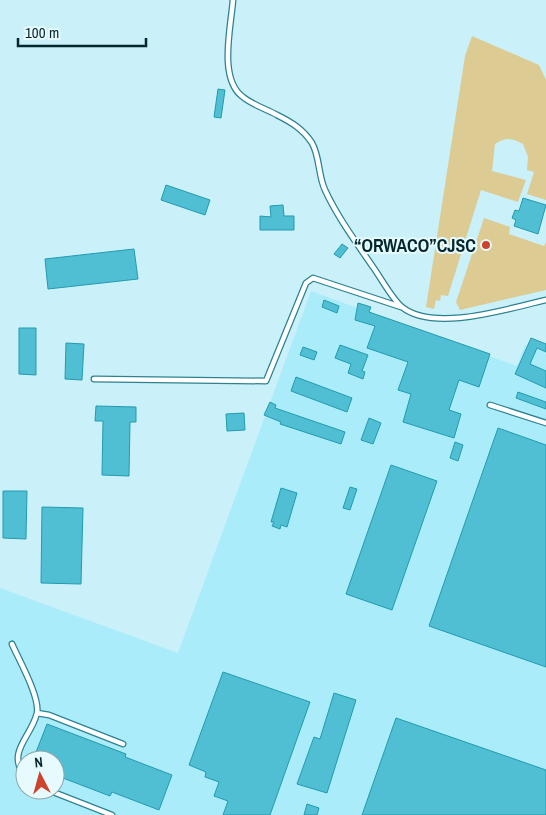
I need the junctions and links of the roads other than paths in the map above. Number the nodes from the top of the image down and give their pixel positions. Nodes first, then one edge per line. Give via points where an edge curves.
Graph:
1 (233, 0) edge
2 (546, 300) edge
3 (402, 307) junction
4 (94, 379) dead end
5 (490, 405) dead end
6 (546, 423) edge
7 (12, 644) dead end
8 (37, 713) junction
9 (123, 744) dead end
10 (19, 750) edge
11 (65, 797) edge
12 (112, 815) edge

1 - 3 lane via 228,66 232,84 243,98 292,123 308,137 315,150 325,189 348,232
2 - 3 lane via 452,318 433,318
3 - 4 lane via 313,278 306,283 266,381
5 - 6 lane
7 - 8 lane via 35,700
8 - 9 lane
8 - 10 lane
11 - 12 lane

